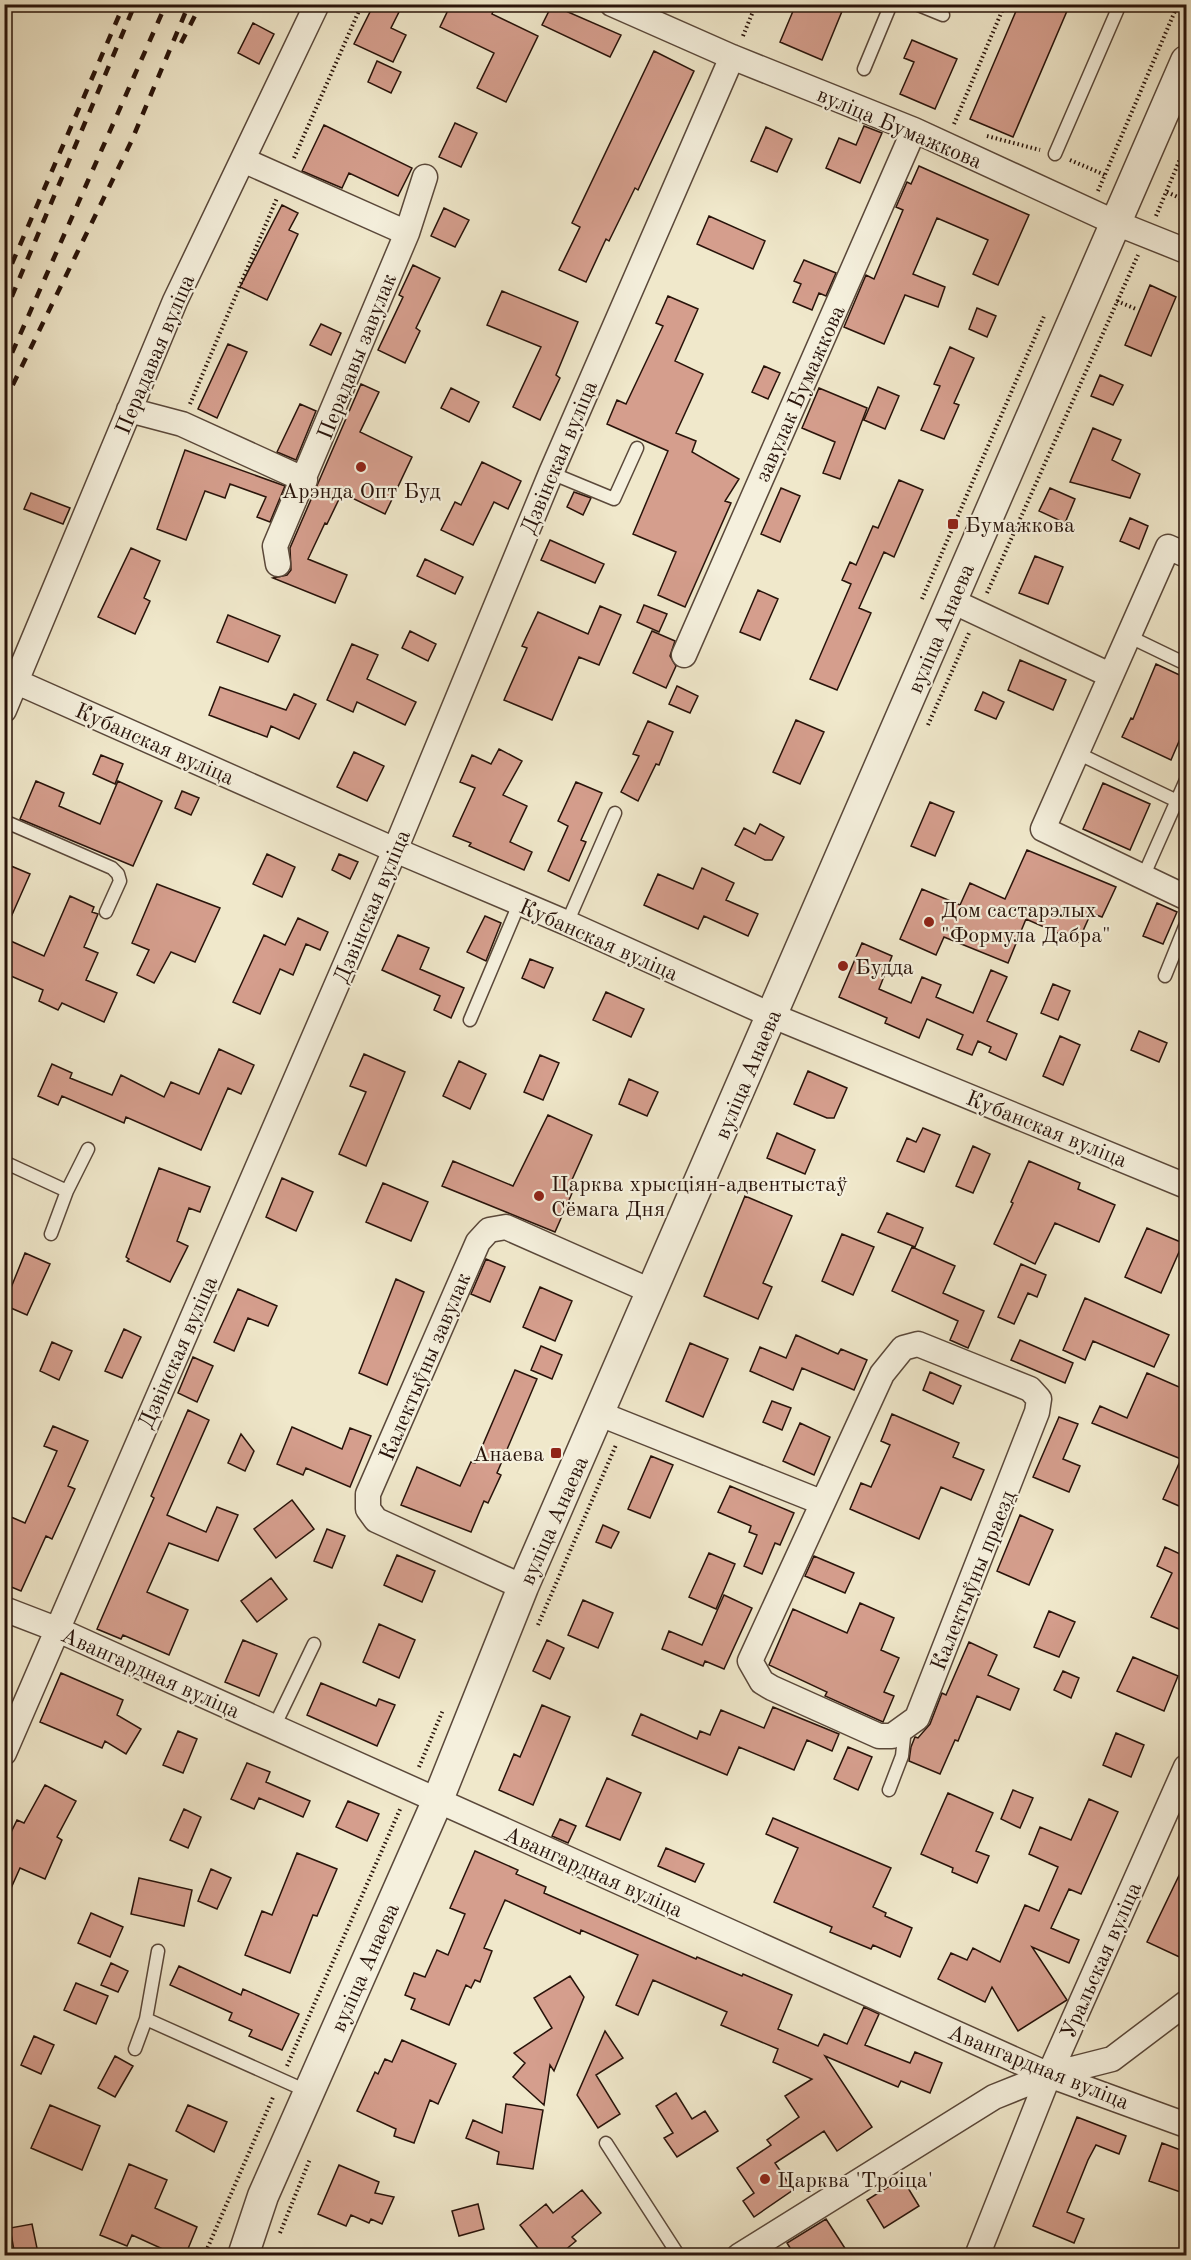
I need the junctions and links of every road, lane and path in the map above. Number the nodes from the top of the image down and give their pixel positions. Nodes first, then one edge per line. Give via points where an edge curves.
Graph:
1 (317, 4) edge
2 (362, 4) edge
3 (612, 4) edge
4 (756, 4) edge
5 (891, 4) edge
6 (916, 4) edge
7 (1005, 4) edge
8 (1120, 4) edge
9 (943, 15) dead end
10 (743, 36) dead end
11 (732, 57) junction
12 (1186, 61) edge
13 (864, 69) dead end
14 (963, 128) dead end
15 (914, 130) junction
16 (982, 134) dead end
17 (1186, 146) edge
18 (1055, 154) junction
19 (243, 160) junction
20 (1105, 175) dead end
21 (425, 177) dead end
22 (285, 179) junction
23 (1167, 192) junction
24 (1186, 201) edge
25 (1116, 223) junction
26 (407, 233) junction
27 (1148, 235) junction
28 (1186, 251) edge
29 (1117, 301) junction
30 (1136, 309) dead end
31 (129, 410) junction
32 (182, 424) junction
33 (637, 448) dead end
34 (550, 472) junction
35 (305, 480) junction
36 (1186, 555) edge
37 (278, 564) dead end
38 (965, 607) junction
39 (1128, 636) junction
40 (684, 655) dead end
41 (1186, 664) edge
42 (1110, 675) junction
43 (17, 682) junction
44 (4, 710) edge
45 (926, 731) dead end
46 (1075, 752) junction
47 (1186, 780) edge
48 (1177, 801) junction
49 (615, 813) dead end
50 (4, 821) edge
51 (395, 850) junction
52 (1143, 877) junction
53 (1186, 894) edge
54 (519, 904) junction
55 (106, 912) dead end
56 (567, 923) junction
57 (1186, 924) edge
58 (1165, 976) dead end
59 (773, 1016) junction
60 (470, 1020) dead end
61 (88, 1149) dead end
62 (4, 1162) edge
63 (1186, 1186) edge
64 (67, 1191) junction
65 (51, 1234) dead end
66 (654, 1292) junction
67 (612, 1419) junction
68 (821, 1502) junction
69 (523, 1587) junction
70 (4, 1609) edge
71 (537, 1628) dead end
72 (56, 1629) junction
73 (314, 1644) dead end
74 (274, 1727) junction
75 (905, 1728) junction
76 (4, 1753) edge
77 (1186, 1767) edge
78 (889, 1790) dead end
79 (437, 1802) junction
80 (158, 1951) dead end
81 (1186, 2003) edge
82 (146, 2019) junction
83 (135, 2049) dead end
84 (1049, 2075) junction
85 (309, 2092) junction
86 (1186, 2125) edge
87 (606, 2144) dead end
88 (314, 2150) dead end
89 (280, 2234) dead end
90 (243, 2256) edge
91 (679, 2256) edge
92 (738, 2256) edge
93 (977, 2256) edge

1 - 19 street, Перадавая вуліца
2 - 22 path
3 - 11 street, вуліца Бумажкова
4 - 10 path
5 - 13 lane
6 - 9 lane
7 - 14 path via 953,124
8 - 18 lane
11 - 15 street, вуліца Бумажкова
11 - 34 street, Дзвінская вуліца
12 - 25 street, вуліца Анаева
15 - 25 street, вуліца Бумажкова
15 - 40 street, завулак Бумажкова
16 - 18 path
17 - 23 path
18 - 20 path
19 - 22 street
19 - 31 street, Перадавая вуліца via 175,301
21 - 26 street, Перадавы завулак
22 - 26 street
22 - 32 path
23 - 24 path
23 - 27 path
25 - 27 street, вуліца Бумажкова
25 - 38 street, вуліца Анаева
26 - 35 street, Перадавы завулак
27 - 28 street, вуліца Бумажкова
27 - 29 path
29 - 30 path
29 - 38 path
31 - 32 street
31 - 43 street, Перадавая вуліца
32 - 35 street
33 - 34 lane via 614,499
34 - 51 street, Дзвінская вуліца
35 - 37 street, Перадавы завулак via 275,546
36 - 39 street via 1168,547
38 - 42 street
38 - 45 path
38 - 59 street, вуліца Анаева
39 - 41 lane
39 - 42 street
42 - 46 street
43 - 44 street, Перадавая вуліца
43 - 51 street, Кубанская вуліца
46 - 48 lane
46 - 52 street via 1043,829
47 - 48 lane
48 - 52 lane
49 - 56 lane
50 - 55 lane via 112,868 120,881
51 - 54 street, Кубанская вуліца
51 - 72 street, Дзвінская вуліца
52 - 53 street
54 - 56 street, Кубанская вуліца
54 - 60 lane
56 - 59 street, Кубанская вуліца
57 - 58 lane
59 - 63 street, Кубанская вуліца
59 - 66 street, вуліца Анаева
61 - 64 lane
62 - 64 lane
64 - 65 lane
66 - 67 street, вуліца Анаева
66 - 69 street, Калектыўны завулак via 506,1227 489,1230 478,1242 368,1494 368,1509 376,1520
67 - 68 street
67 - 69 street, вуліца Анаева
67 - 71 path
68 - 75 street, Калектыўны праезд via 750,1661 756,1674 772,1688 879,1736 892,1736
68 - 75 street, Калектыўны праезд via 882,1374 903,1348 918,1344 935,1349 1030,1389 1039,1399 1032,1429 917,1718
69 - 79 street, вуліца Анаева
70 - 72 street, Авангардная вуліца
72 - 74 street, Авангардная вуліца
72 - 76 street, Дзвінская вуліца
73 - 74 lane
74 - 79 street, Авангардная вуліца
75 - 78 lane via 902,1756
77 - 84 street, Уральская вуліца
79 - 84 street, Авангардная вуліца
79 - 85 street, вуліца Анаева
80 - 82 lane
81 - 84 street via 1112,2059
82 - 83 lane
82 - 85 lane
84 - 86 street, Авангардная вуліца
84 - 92 street via 994,2097
84 - 93 street, Уральская вуліца
85 - 90 street, вуліца Анаева via 263,2196
87 - 91 lane
88 - 89 path

